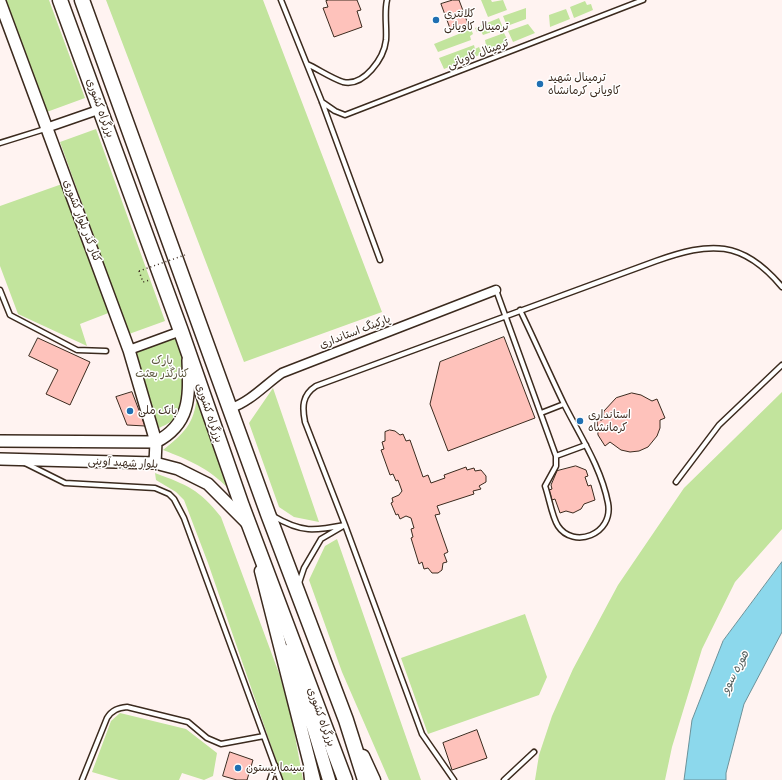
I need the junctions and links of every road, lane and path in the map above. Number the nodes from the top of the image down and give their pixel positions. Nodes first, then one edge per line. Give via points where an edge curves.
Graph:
1 (60, 0) edge
2 (82, 0) edge
3 (281, 0) edge
4 (387, 0) edge
5 (643, 0) edge
6 (0, 2) edge
7 (306, 64) junction
8 (322, 102) junction
9 (101, 109) junction
10 (46, 128) junction
11 (0, 143) edge
12 (185, 255) dead end
13 (380, 260) dead end
14 (143, 282) dead end
15 (782, 287) edge
16 (0, 290) edge
17 (496, 290) joint
18 (520, 310) junction
19 (506, 315) junction
20 (181, 330) junction
21 (129, 350) junction
22 (106, 351) dead end
23 (188, 353) junction
24 (782, 365) edge
25 (564, 404) junction
26 (231, 408) junction
27 (541, 413) junction
28 (0, 440) edge
29 (156, 442) junction
30 (586, 445) junction
31 (556, 456) junction
32 (0, 459) edge
33 (18, 459) junction
34 (155, 463) junction
35 (676, 482) dead end
36 (268, 514) junction
37 (345, 525) junction
38 (249, 526) junction
39 (264, 565) junction
40 (297, 587) junction
41 (346, 720) junction
42 (264, 736) junction
43 (305, 745) junction
44 (534, 752) dead end
45 (275, 765) junction
46 (82, 780) edge
47 (270, 780) edge
48 (280, 780) edge
49 (307, 780) edge
50 (314, 780) edge
51 (329, 780) edge
52 (345, 780) edge
53 (365, 780) edge
54 (374, 780) edge
55 (454, 780) edge
56 (504, 780) edge

1 - 9 highway, بزرگراه کشوری
2 - 26 highway, بزرگراه کشوری
3 - 7 lane
4 - 7 lane via 386,42 376,65 364,76 352,82 344,82
5 - 8 lane, ترمینال کاویانی via 345,115
6 - 10 main road, کنار گذر بلوار کشوری
7 - 8 lane
8 - 13 lane
9 - 10 street
9 - 20 highway, بزرگراه کشوری
10 - 11 lane
10 - 21 main road, کنار گذر بلوار کشوری
12 - 14 path, bridge via 139,271
15 - 18 lane via 762,265 747,256 731,250 703,248 670,256
16 - 22 lane via 10,315 77,350
17 - 19 lane
17 - 26 street, پارکینگ استانداری via 282,373 243,404
18 - 19 lane
18 - 25 lane
19 - 27 lane
19 - 37 lane via 316,386 307,394 303,406 305,422
20 - 21 street
20 - 23 highway, بزرگراه کشوری
21 - 29 main road, کنار گذر بلوار کشوری
23 - 29 main road, بلوار شهید آوینی via 189,397 186,408 174,431
23 - 38 highway, بزرگراه کشوری
24 - 35 lane via 719,425
25 - 27 lane
25 - 30 lane
26 - 36 highway, بزرگراه کشوری
27 - 31 lane
28 - 29 main road, بلوار شهید آوینی
29 - 34 main road, کنار گذر بلوار کشوری
30 - 31 lane
30 - 31 lane via 597,466 609,512 604,528 590,536 572,535 558,526 545,486 556,466
32 - 33 main road, بلوار شهید آوینی
33 - 34 main road, بلوار شهید آوینی
33 - 42 lane via 65,483 147,486 162,490 174,498 184,518
34 - 38 main road, بلوار شهید آوینی via 178,469 208,484
36 - 37 lane via 285,523 318,531
36 - 40 highway, بزرگراه کشوری
37 - 40 lane via 321,539 304,568
37 - 55 lane via 422,734
38 - 39 highway, بزرگراه کشوری
38 - 43 main road
39 - 51 main road
39 - 52 highway, بزرگراه کشوری
40 - 41 highway, بزرگراه کشوری
41 - 53 highway, بزرگراه کشوری
41 - 54 main road
42 - 45 lane
42 - 46 lane via 221,744 207,738 188,722 122,707 113,711 107,718
43 - 49 lane
43 - 50 main road
44 - 56 lane
45 - 47 lane
45 - 48 lane

